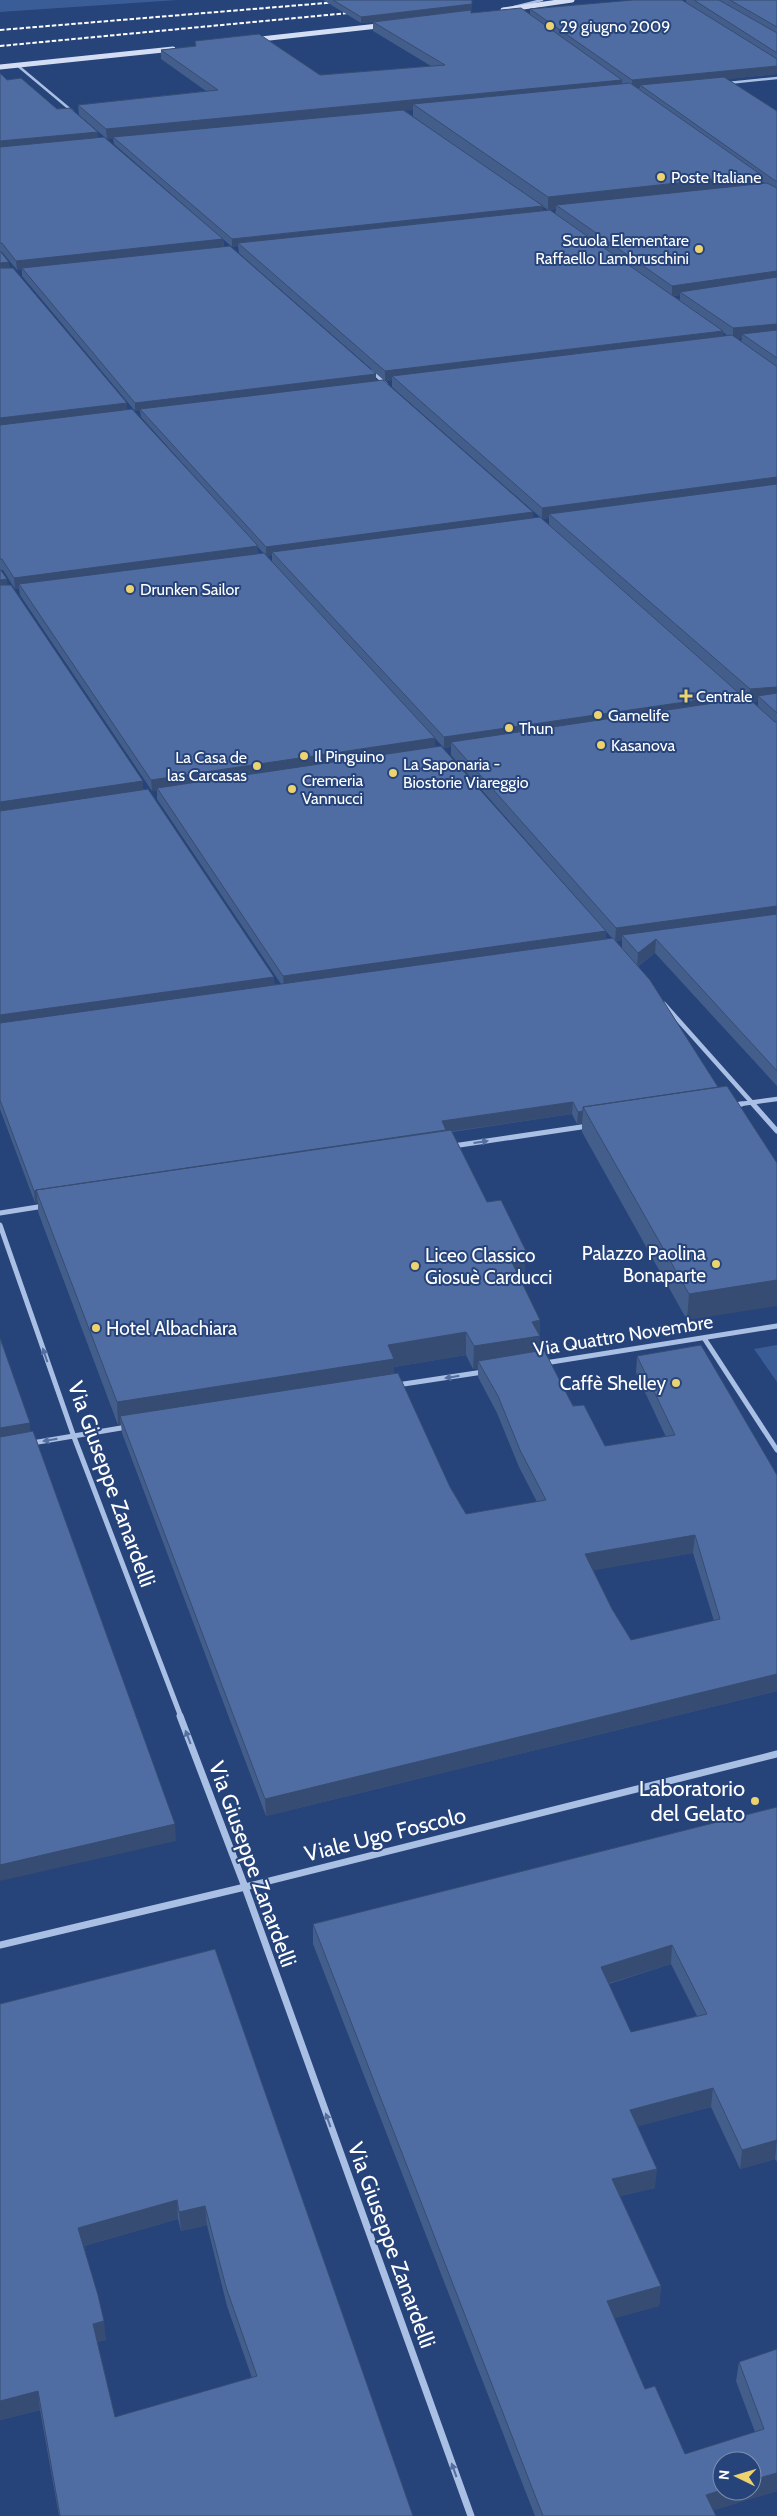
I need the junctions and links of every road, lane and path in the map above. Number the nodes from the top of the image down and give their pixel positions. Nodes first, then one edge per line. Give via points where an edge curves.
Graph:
1 (542, 0) edge
2 (572, 0) edge
3 (506, 10) junction
4 (498, 11) edge
5 (389, 24) edge
6 (242, 41) edge
7 (183, 48) edge
8 (17, 65) junction
9 (0, 67) edge
10 (777, 78) edge
11 (728, 83) edge
12 (74, 113) edge
13 (366, 367) edge
14 (393, 383) edge
15 (379, 384) edge
16 (386, 384) junction
17 (393, 390) edge
18 (659, 998) edge
19 (777, 1099) edge
20 (752, 1102) junction
21 (729, 1106) edge
22 (597, 1125) edge
23 (777, 1131) edge
24 (449, 1147) edge
25 (48, 1206) edge
26 (0, 1213) edge
27 (0, 1225) edge
28 (777, 1326) edge
29 (704, 1338) junction
30 (540, 1363) edge
31 (492, 1371) edge
32 (387, 1387) edge
33 (132, 1426) edge
34 (74, 1437) junction
35 (23, 1444) edge
36 (777, 1450) edge
37 (777, 1754) edge
38 (245, 1887) junction
39 (0, 1945) edge
40 (471, 2516) edge

1 - 3 street
2 - 3 street
3 - 4 street
5 - 6 street
7 - 8 street
8 - 9 street
8 - 12 street
10 - 11 street
13 - 16 street
14 - 16 street
15 - 16 street
16 - 17 street
18 - 20 street
19 - 20 street
20 - 21 street
20 - 23 street
24 -> 22 street
25 - 26 street
34 -> 27 street, Via Giuseppe Zanardelli
28 - 29 street, Via Quattro Novembre
29 - 30 street, Via Quattro Novembre
29 - 36 street
31 -> 32 street
33 - 34 street
34 -> 35 street
38 -> 34 street, Via Giuseppe Zanardelli
37 - 38 street, Viale Ugo Foscolo
38 - 39 street, Viale Ugo Foscolo
40 -> 38 street, Via Giuseppe Zanardelli

